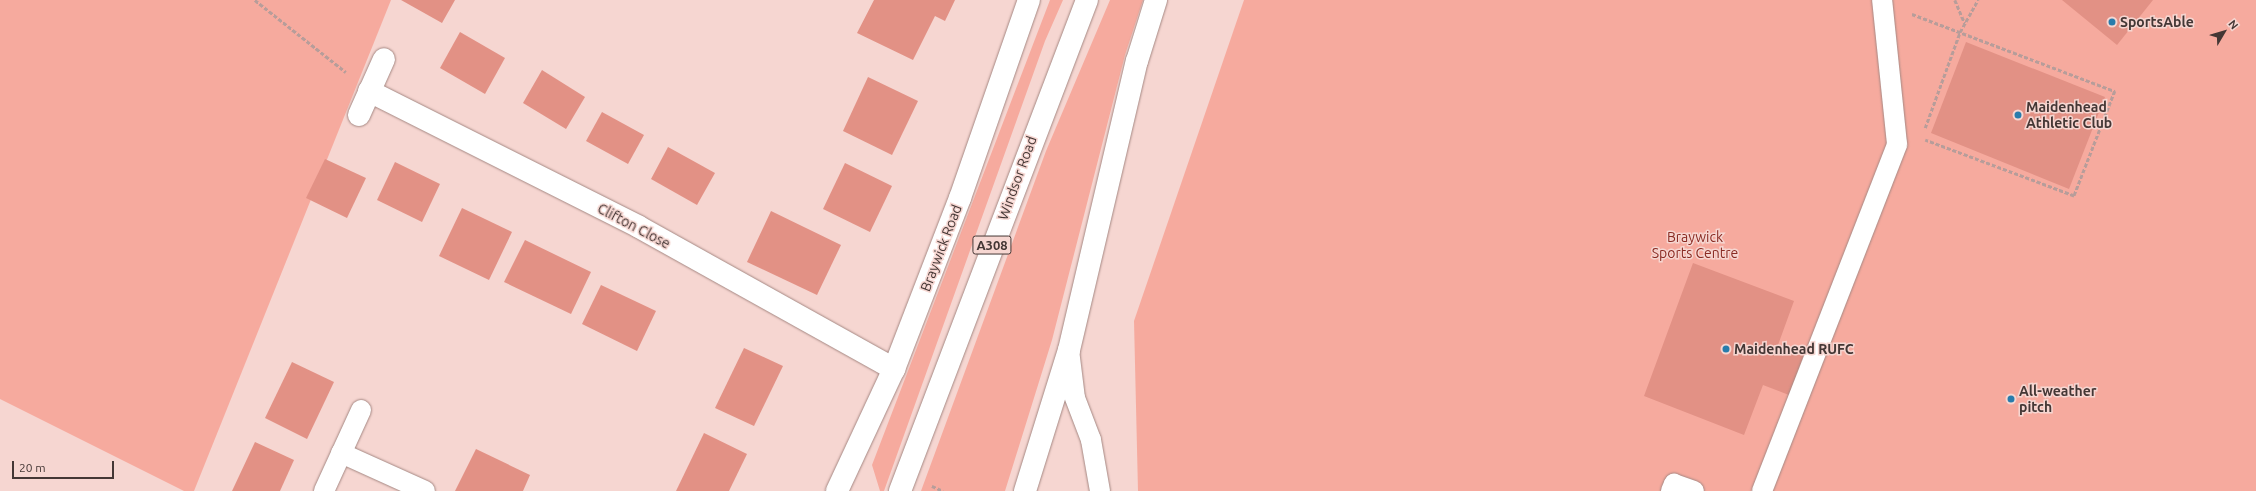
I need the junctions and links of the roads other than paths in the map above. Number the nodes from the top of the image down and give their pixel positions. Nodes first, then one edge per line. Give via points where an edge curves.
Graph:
1 (1086, 0) edge
2 (1156, 0) edge
3 (1882, 1) edge
4 (1025, 2) edge
5 (384, 59) dead end
6 (369, 91) junction
7 (359, 115) dead end
8 (1069, 350) junction
9 (894, 369) junction
10 (361, 410) dead end
11 (341, 453) junction
12 (324, 491) edge
13 (425, 491) edge
14 (837, 491) edge
15 (900, 491) edge
16 (1025, 491) edge
17 (1100, 491) edge
18 (1671, 491) edge
19 (1694, 491) edge
20 (1762, 491) edge

1 - 15 street, Windsor Road / A308
2 - 8 street via 1137,61
3 - 20 lane via 1897,144
4 - 9 street, Braywick Road via 960,198
5 - 6 street
6 - 7 street
6 - 9 street, Clifton Close via 639,227
8 - 16 street
8 - 17 lane via 1075,398 1091,440
9 - 14 street, Braywick Road
10 - 11 lane
11 - 12 lane
11 - 13 lane
18 - 19 lane via 1674,484

